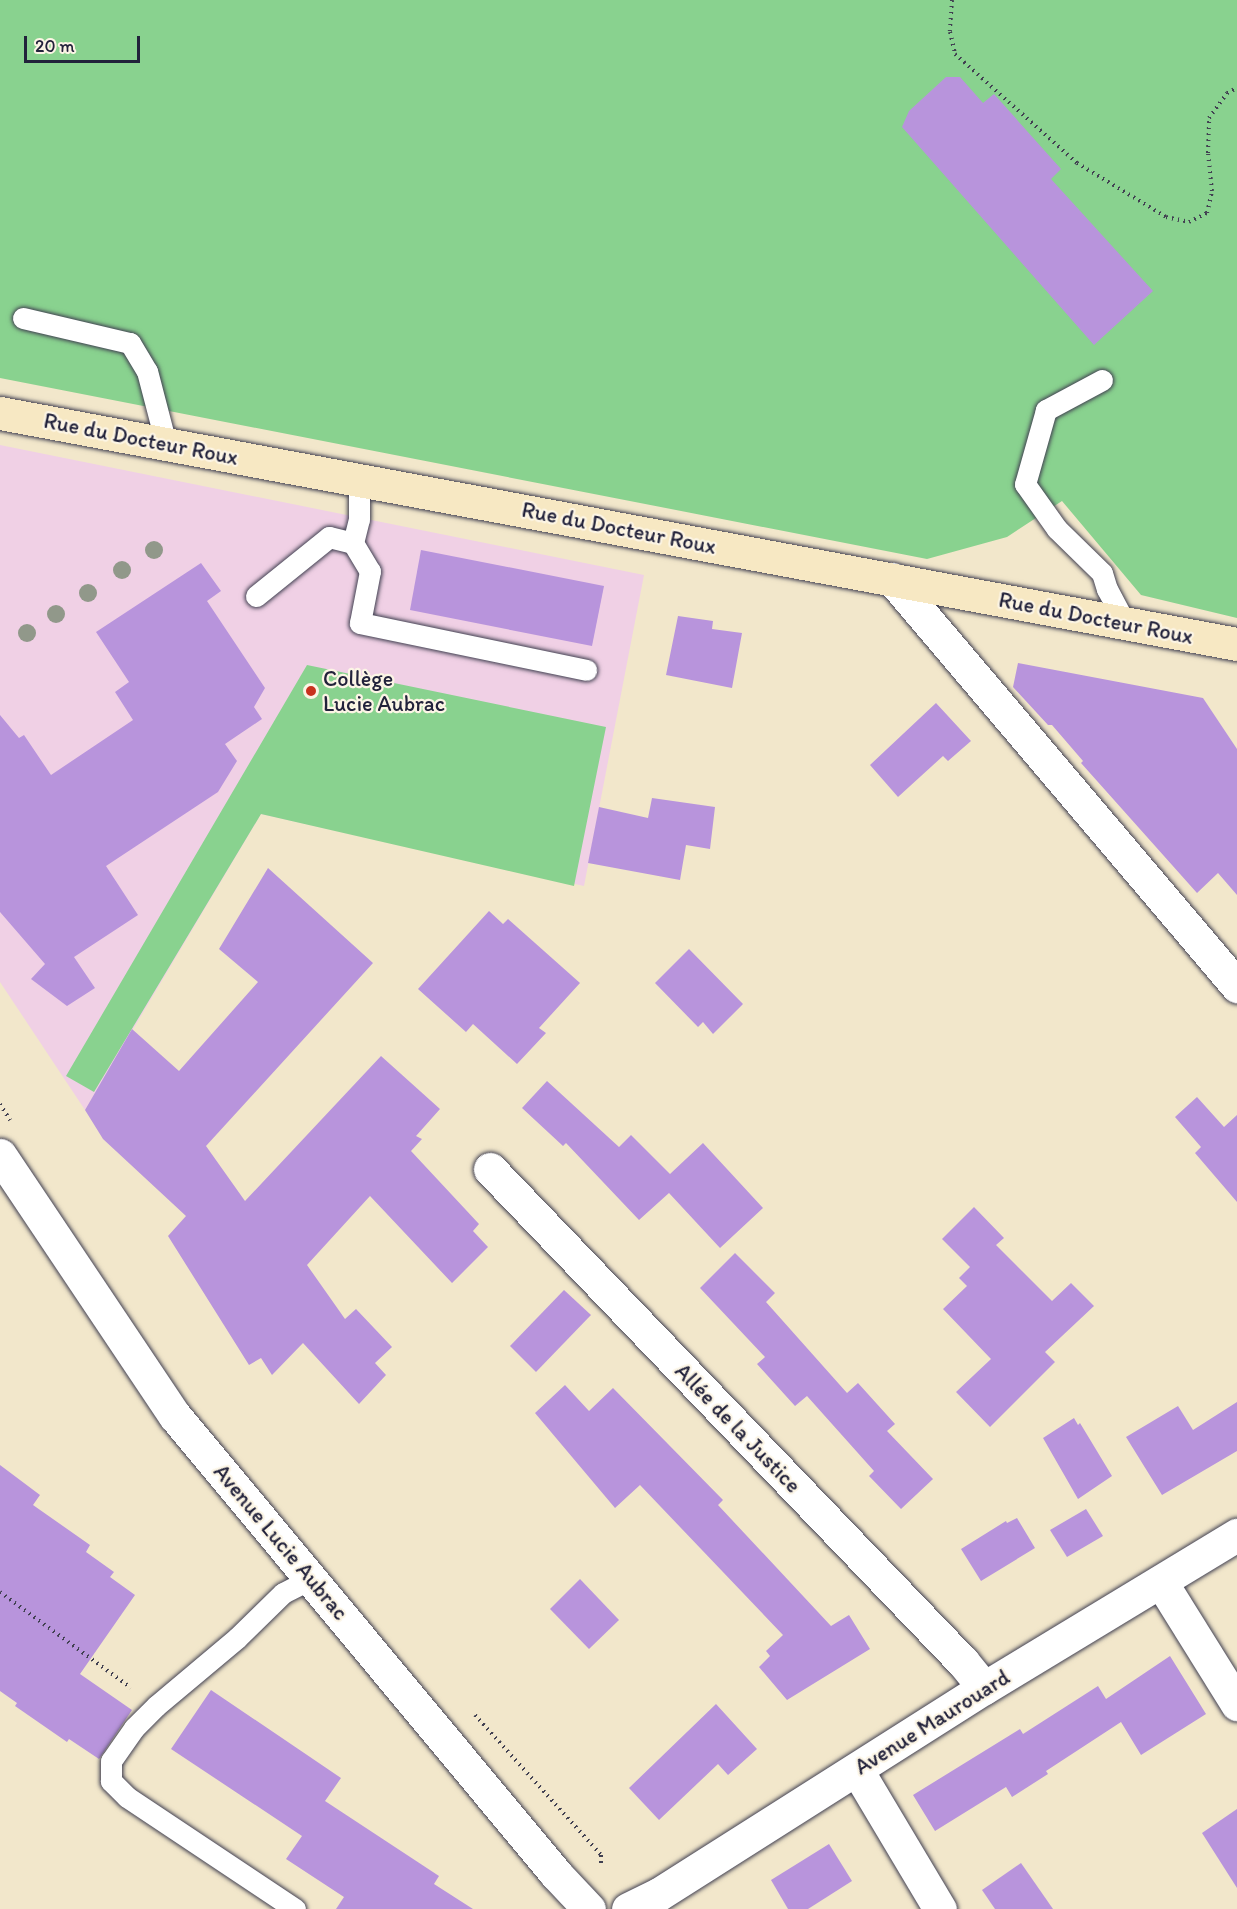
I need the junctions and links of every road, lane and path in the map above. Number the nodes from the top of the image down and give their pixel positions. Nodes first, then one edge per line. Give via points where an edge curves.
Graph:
1 (952, 0) edge
2 (1237, 88) edge
3 (23, 318) dead end
4 (1102, 381) dead end
5 (0, 413) edge
6 (166, 444) junction
7 (359, 480) junction
8 (353, 543) junction
9 (892, 579) junction
10 (256, 596) dead end
11 (1126, 624) junction
12 (1237, 644) edge
13 (586, 670) dead end
14 (1237, 986) edge
15 (0, 1155) edge
16 (490, 1169) dead end
17 (1237, 1535) edge
18 (310, 1579) junction
19 (1161, 1582) junction
20 (0, 1592) edge
21 (984, 1688) junction
22 (1237, 1704) edge
23 (156, 1706) junction
24 (857, 1770) junction
25 (296, 1909) edge
26 (589, 1909) edge
27 (627, 1909) edge
28 (940, 1909) edge

1 - 2 path via 950,32 956,54 1077,163 1166,217 1190,222 1207,213 1212,191 1209,118 1227,93
3 - 6 lane via 130,343 147,371
4 - 11 lane via 1046,410 1025,484 1057,529 1102,573
5 - 6 main road, Rue du Docteur Roux
6 - 7 main road, Rue du Docteur Roux
7 - 8 lane via 359,519
7 - 9 main road, Rue du Docteur Roux
8 - 10 lane via 329,537
8 - 13 lane via 370,571 360,623
9 - 11 main road, Rue du Docteur Roux
9 - 14 street
11 - 12 main road, Rue du Docteur Roux
15 - 18 street, Avenue Lucie Aubrac via 175,1416
16 - 21 street, Allée de la Justice
17 - 19 street, Avenue Maurouard
18 - 23 lane via 283,1593 237,1638
18 - 26 street, Avenue Lucie Aubrac
19 - 21 street, Avenue Maurouard
19 - 22 street
20 - 23 path
21 - 24 street, Avenue Maurouard
23 - 25 lane via 134,1728 111,1761 111,1781 127,1797
24 - 27 street, Avenue Maurouard via 642,1904
24 - 28 street

